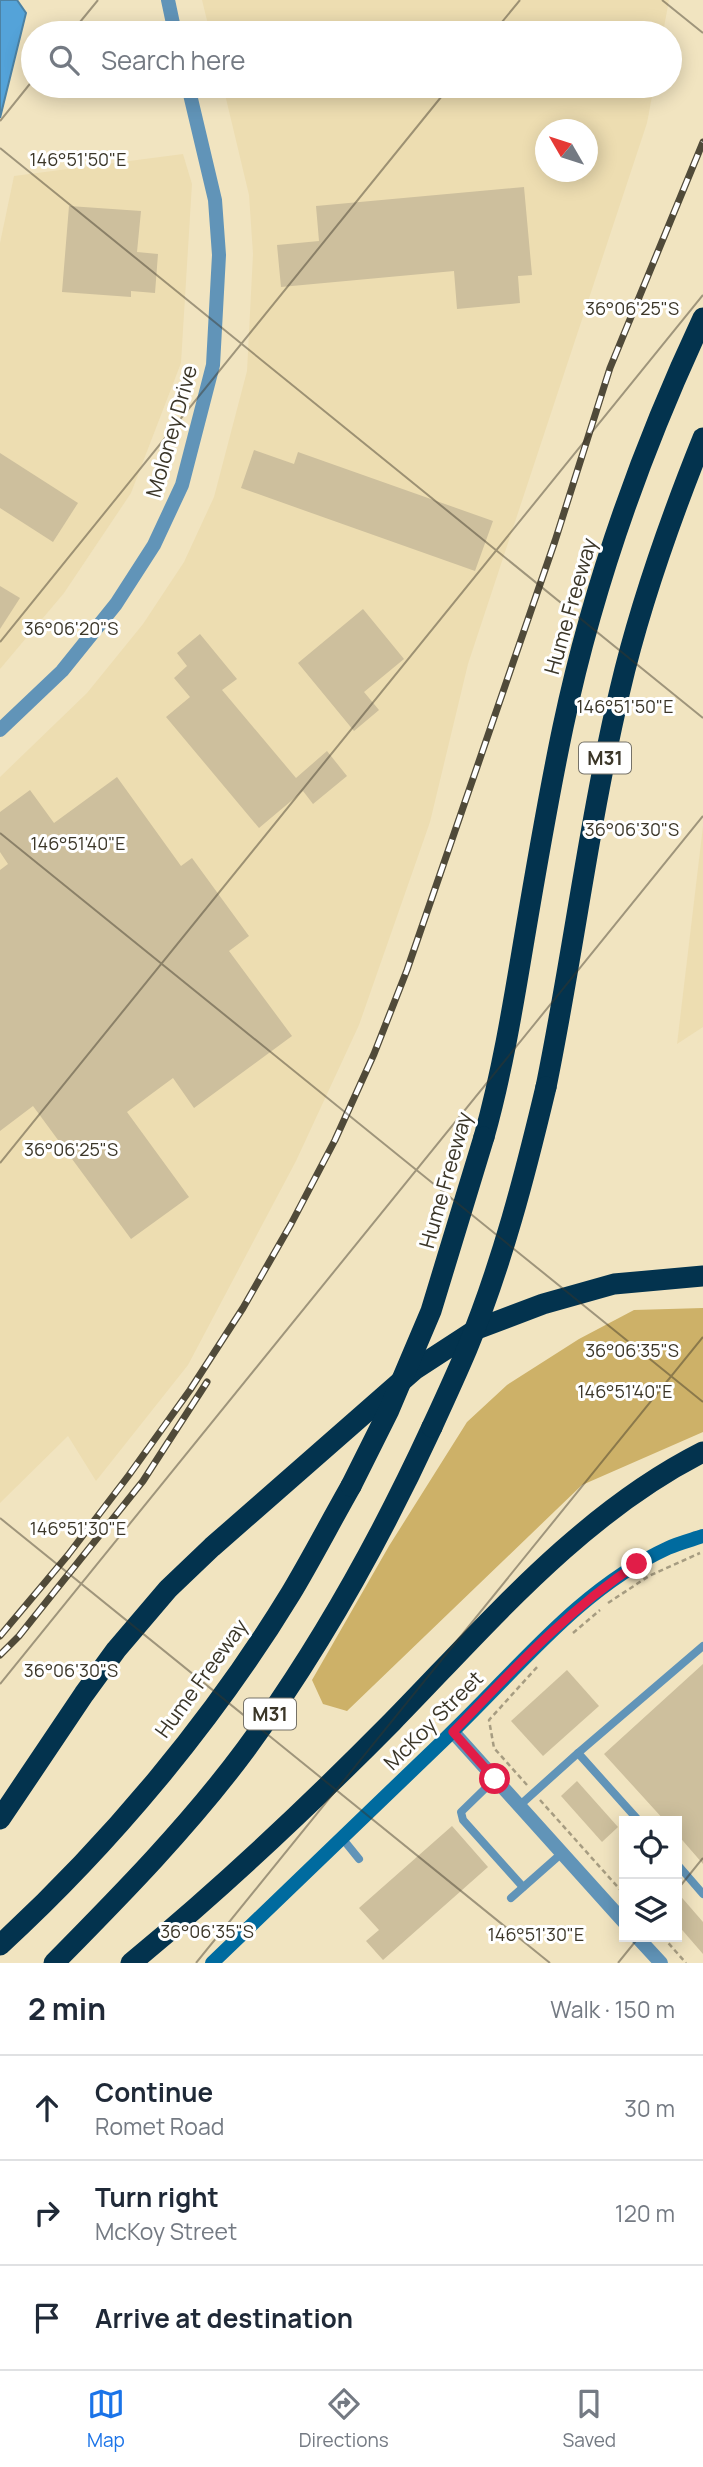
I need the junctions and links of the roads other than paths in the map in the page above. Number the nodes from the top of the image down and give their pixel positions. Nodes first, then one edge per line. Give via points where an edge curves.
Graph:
1 (167, 0) edge
2 (173, 21) edge
3 (191, 98) edge
4 (703, 318) edge
5 (703, 438) edge
6 (0, 730) edge
7 (703, 1276) edge
8 (703, 1452) edge
9 (703, 1536) edge
10 (703, 1646) edge
11 (453, 1732) junction
12 (578, 1752) junction
13 (495, 1779) junction
14 (519, 1806) junction
15 (635, 1816) edge
16 (0, 1819) edge
17 (342, 1838) junction
18 (562, 1853) junction
19 (359, 1859) dead end
20 (682, 1870) edge
21 (523, 1887) junction
22 (703, 1894) edge
23 (510, 1898) dead end
24 (619, 1916) edge
25 (642, 1942) edge
26 (0, 1945) edge
27 (54, 1963) edge
28 (131, 1963) edge
29 (212, 1963) edge
30 (661, 1963) edge

1 - 2 street
3 - 6 street, Moloney Drive via 215,200 219,255 213,365 182,485 154,545 116,604 62,670
4 - 26 highway, Hume Freeway / M31, bridge via 648,442 588,625 561,736 512,1012 484,1137 431,1311 389,1410 291,1593 234,1678 106,1838
5 - 27 highway, M31, bridge via 647,592 620,689 546,1087 502,1249 468,1347 402,1494 302,1668 181,1829
7 - 16 highway via 614,1284 543,1304 477,1329 414,1370 168,1589 116,1650
8 - 28 highway via 634,1493 577,1538 307,1805
9 - 11 street, McKoy Street via 669,1547 608,1583 550,1632
10 - 12 lane
11 - 13 street
11 - 17 street, McKoy Street
12 - 14 lane
12 - 15 lane
13 - 14 street
13 - 21 lane via 461,1812
14 - 18 street
17 - 19 lane
17 - 29 street, McKoy Street
18 - 21 lane
18 - 24 street
20 - 22 lane
21 - 23 lane
25 - 30 street

